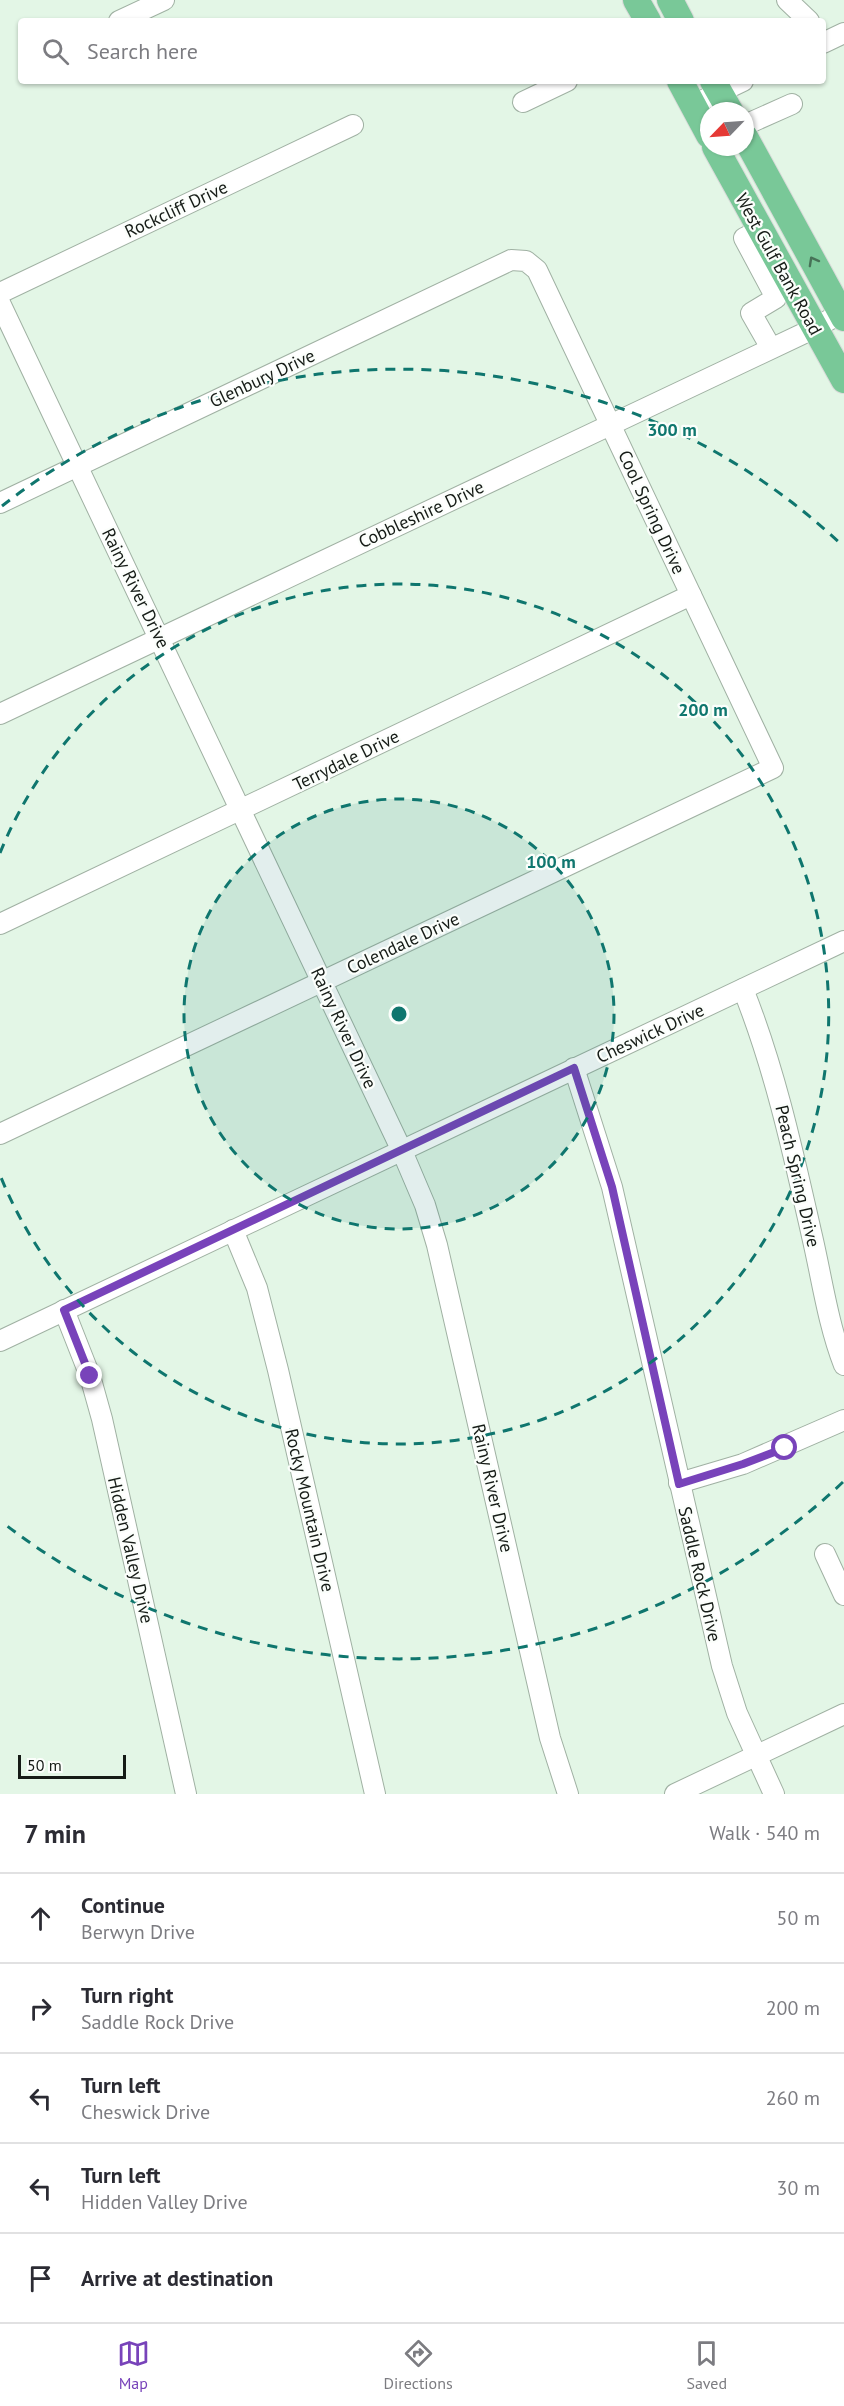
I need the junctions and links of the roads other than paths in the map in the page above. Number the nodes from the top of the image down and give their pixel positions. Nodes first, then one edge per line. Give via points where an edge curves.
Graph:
1 (164, 0) edge
2 (636, 0) edge
3 (670, 0) edge
4 (787, 0) edge
5 (125, 18) edge
6 (646, 18) edge
7 (679, 18) edge
8 (806, 18) edge
9 (844, 33) edge
10 (826, 42) edge
11 (561, 84) edge
12 (682, 84) edge
13 (738, 84) edge
14 (721, 95) edge
15 (523, 102) dead end
16 (792, 104) dead end
17 (693, 105) junction
18 (700, 118) edge
19 (754, 121) edge
20 (352, 125) dead end
21 (754, 153) edge
22 (721, 156) edge
23 (760, 230) junction
24 (525, 261) joint
25 (0, 293) edge
26 (0, 303) edge
27 (842, 316) edge
28 (815, 328) junction
29 (771, 348) junction
30 (844, 380) edge
31 (610, 424) junction
32 (77, 466) junction
33 (0, 503) edge
34 (691, 596) junction
35 (159, 638) junction
36 (0, 714) edge
37 (773, 768) joint
38 (240, 810) junction
39 (0, 924) edge
40 (844, 941) edge
41 (322, 982) junction
42 (743, 989) junction
43 (574, 1068) junction
44 (0, 1134) edge
45 (402, 1151) junction
46 (233, 1230) junction
47 (64, 1310) junction
48 (0, 1341) edge
49 (844, 1365) edge
50 (844, 1420) edge
51 (679, 1484) junction
52 (825, 1554) dead end
53 (844, 1595) edge
54 (844, 1714) edge
55 (756, 1756) junction
56 (186, 1794) edge
57 (375, 1794) edge
58 (568, 1794) edge
59 (675, 1794) edge
60 (774, 1794) edge

1 - 5 street
2 - 6 main road
3 - 7 main road
4 - 8 street
9 - 10 street
11 - 15 street
12 - 17 main road
13 - 14 street
14 - 17 street
16 - 19 street
17 - 18 main road
20 - 25 street, Rockcliff Drive
27 -> 21 main road, West Gulf Bank Road
22 - 23 main road, West Gulf Bank Road
23 - 28 main road, West Gulf Bank Road
23 - 29 street via 744,238 776,298 751,312
24 - 31 street, Cool Spring Drive via 537,270
24 - 32 street, Glenbury Drive via 511,260
26 - 32 street, Rainy River Drive
27 - 28 street, Cobbleshire Drive
28 - 29 street, Cobbleshire Drive
28 - 30 main road, West Gulf Bank Road
29 - 31 street, Cobbleshire Drive
31 - 34 street, Cool Spring Drive
31 - 35 street, Cobbleshire Drive
32 - 33 street, Glenbury Drive
32 - 35 street, Rainy River Drive
34 - 37 street, Cool Spring Drive
34 - 38 street, Terrydale Drive
35 - 36 street, Cobbleshire Drive
35 - 38 street, Rainy River Drive
37 - 41 street, Colendale Drive
38 - 39 street, Terrydale Drive
38 - 41 street, Rainy River Drive
40 - 42 street, Cheswick Drive
41 - 44 street, Colendale Drive
41 - 45 street, Rainy River Drive
42 - 43 street, Cheswick Drive
42 - 49 street, Peach Spring Drive via 779,1089
43 - 45 street, Cheswick Drive
43 - 51 street, Saddle Rock Drive via 612,1187
45 - 46 street, Cheswick Drive
45 - 58 street, Rainy River Drive via 437,1245 550,1738
46 - 47 street, Cheswick Drive
46 - 57 street, Rocky Mountain Drive via 257,1288
47 - 48 street, Cheswick Drive
47 - 56 street, Hidden Valley Drive via 102,1419
50 - 51 street via 743,1464
51 - 55 street, Saddle Rock Drive via 722,1666
52 - 53 street
54 - 55 street
55 - 59 street
55 - 60 street, Saddle Rock Drive

